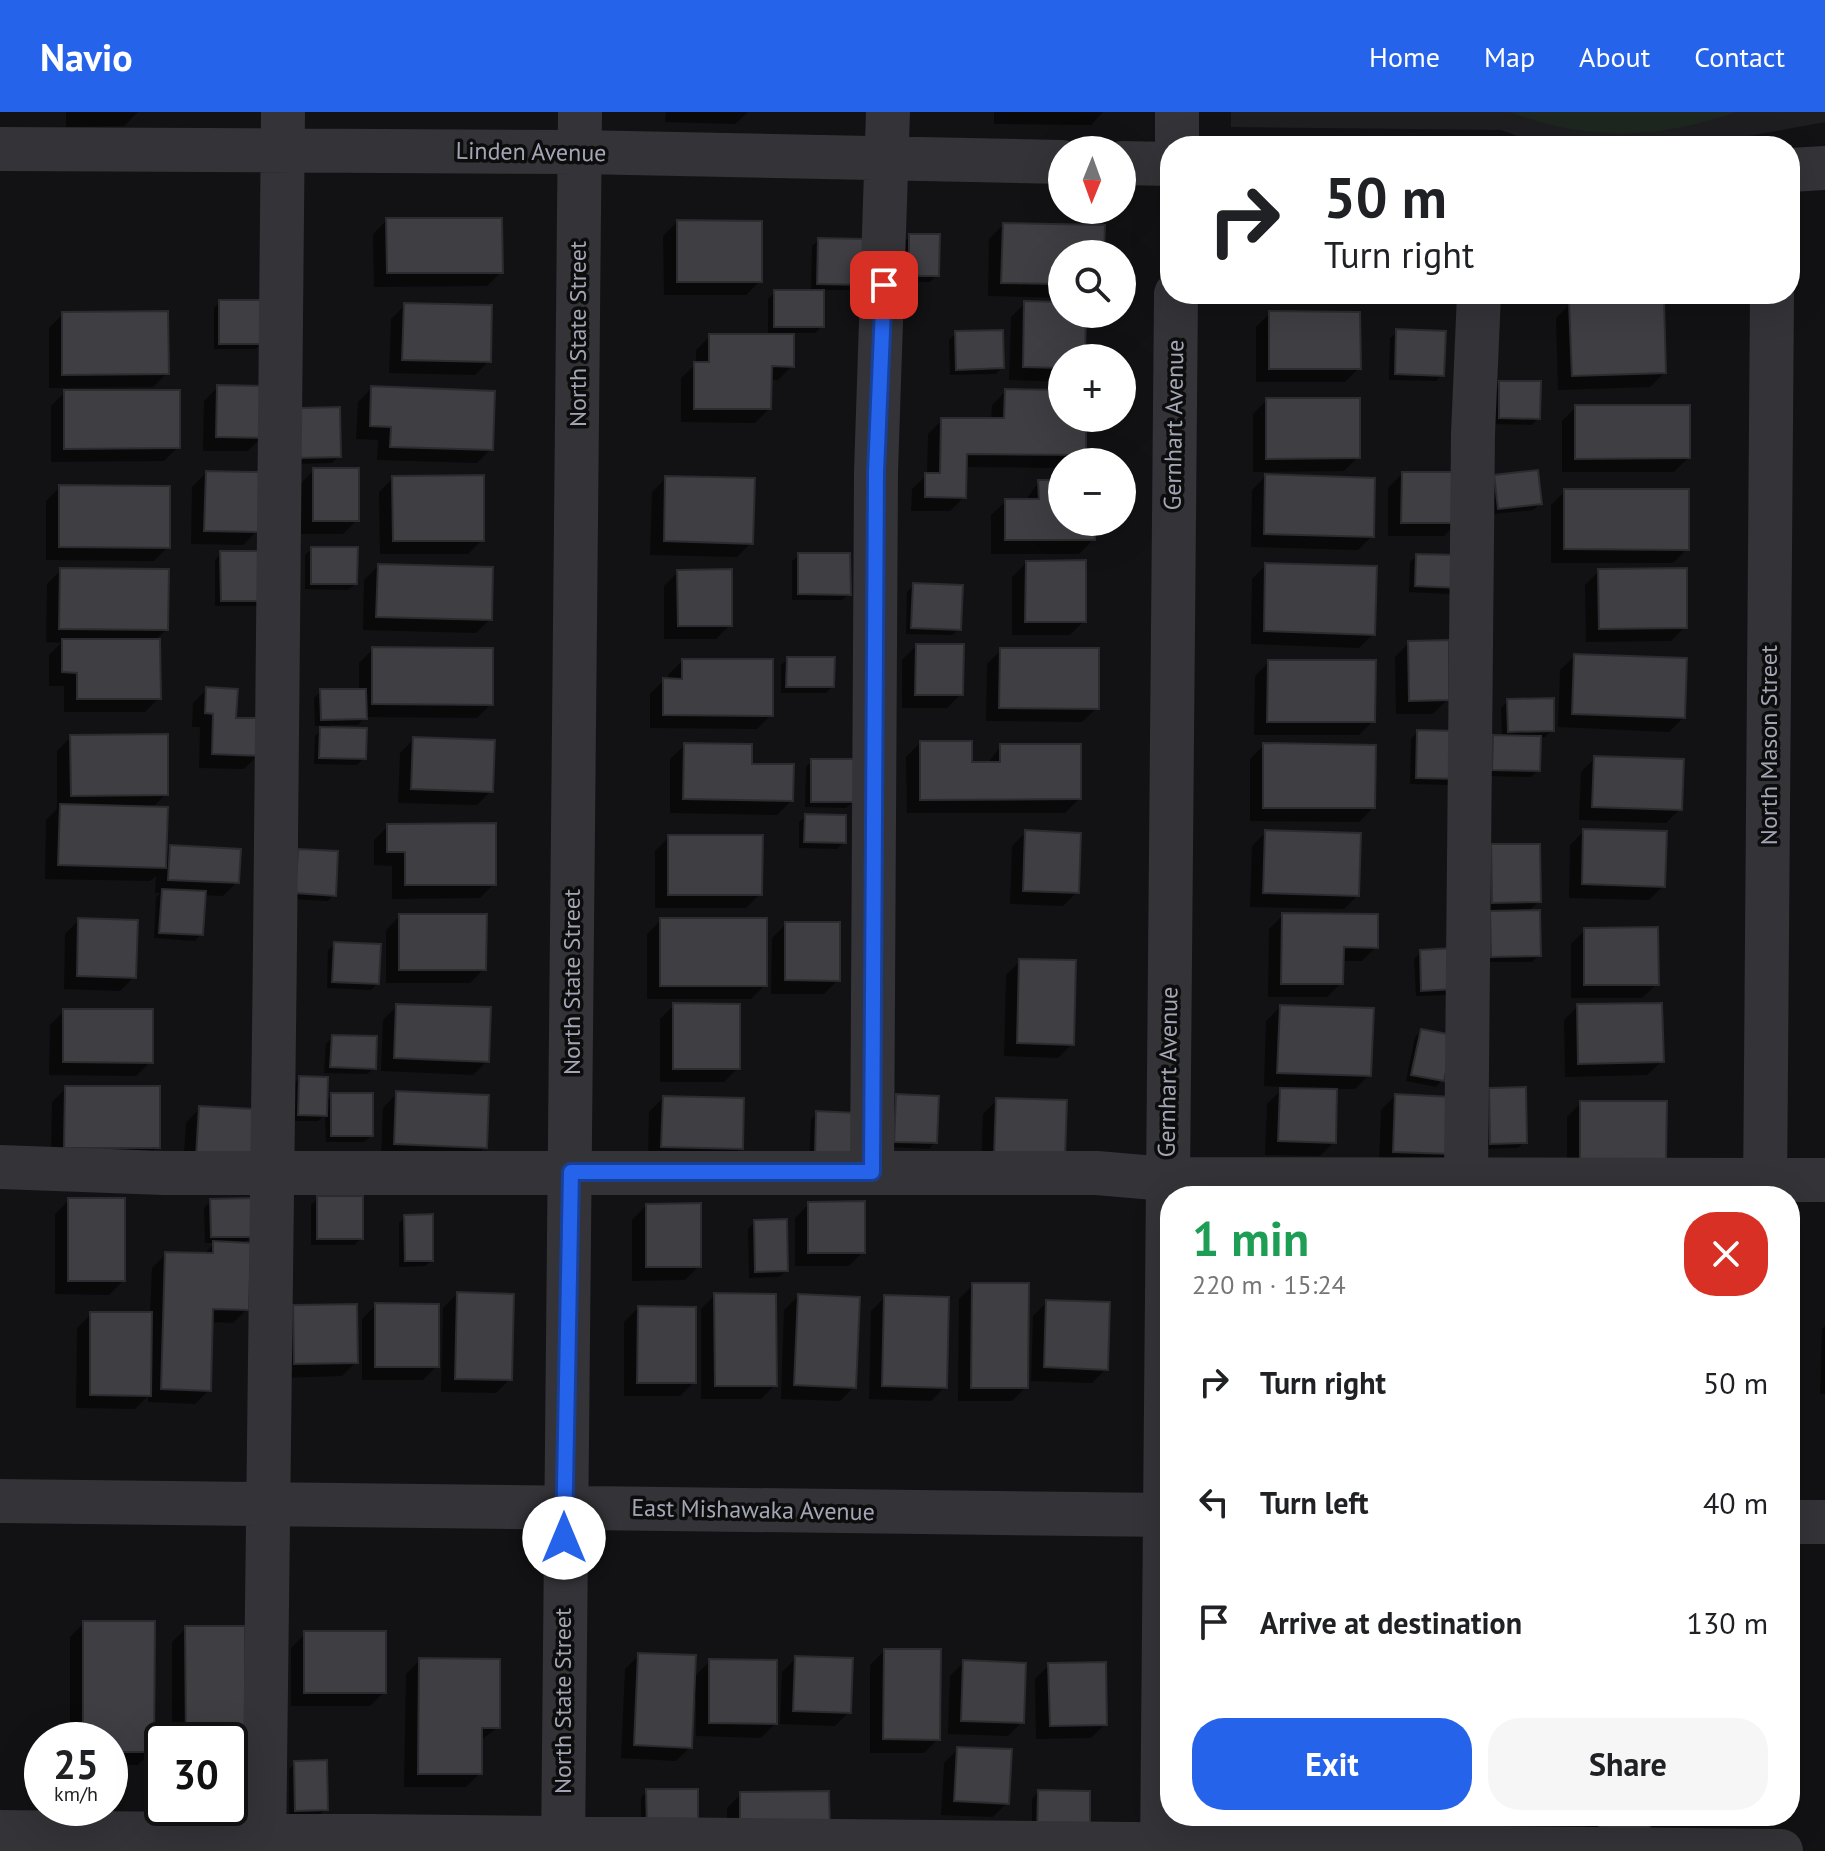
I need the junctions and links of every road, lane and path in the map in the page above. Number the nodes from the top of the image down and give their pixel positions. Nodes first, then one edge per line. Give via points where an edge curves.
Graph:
1 (888, 112) edge
2 (1177, 112) edge
3 (283, 131) edge
4 (579, 132) edge
5 (1177, 136) edge
6 (0, 149) edge
7 (888, 160) junction
8 (1048, 162) edge
9 (1136, 163) edge
10 (1160, 164) edge
11 (1825, 168) edge
12 (1800, 169) edge
13 (1176, 304) edge
14 (1479, 304) edge
15 (1772, 304) edge
16 (0, 1167) edge
17 (275, 1171) junction
18 (571, 1172) junction
19 (872, 1172) junction
20 (1466, 1177) junction
21 (1166, 1179) junction
22 (1825, 1180) edge
23 (1166, 1186) edge
24 (1711, 1186) edge
25 (1765, 1186) edge
26 (1780, 1186) edge
27 (0, 1501) edge
28 (267, 1505) junction
29 (564, 1508) junction
30 (1160, 1515) edge
31 (1800, 1522) edge
32 (1825, 1522) edge
33 (1162, 1826) edge
34 (1759, 1826) edge
35 (0, 1832) edge
36 (1460, 1838) edge
37 (264, 1843) edge
38 (563, 1844) edge
39 (864, 1846) edge
40 (1162, 1848) edge
41 (1759, 1851) edge
42 (1781, 1851) edge

1 - 7 street
2 - 5 street
3 - 4 street, Linden Avenue
3 - 6 street, Linden Avenue
3 - 17 street
4 - 7 street, Linden Avenue
4 - 18 street, North State Street
7 - 8 street, Linden Avenue
7 - 19 street via 876,472
9 - 10 street
11 - 12 street
13 - 21 street, Gernhart Avenue
14 - 20 street
15 - 25 street, North Mason Street
16 - 17 street
17 - 18 street
17 - 28 street
18 - 19 street
18 - 29 street, North State Street
19 - 21 street via 1097,1173
20 - 21 street
20 - 24 street
21 - 23 street, Gernhart Avenue
22 - 26 street
27 - 28 street, East Mishawaka Avenue
28 - 29 street, East Mishawaka Avenue
28 - 37 street
29 - 30 street, East Mishawaka Avenue
29 - 38 street, North State Street
31 - 32 street
33 - 40 street, Gernhart Avenue
34 - 41 street
35 - 37 street
36 - 40 street
36 - 41 street
37 - 38 street
38 - 39 street
39 - 40 street
41 - 42 street

